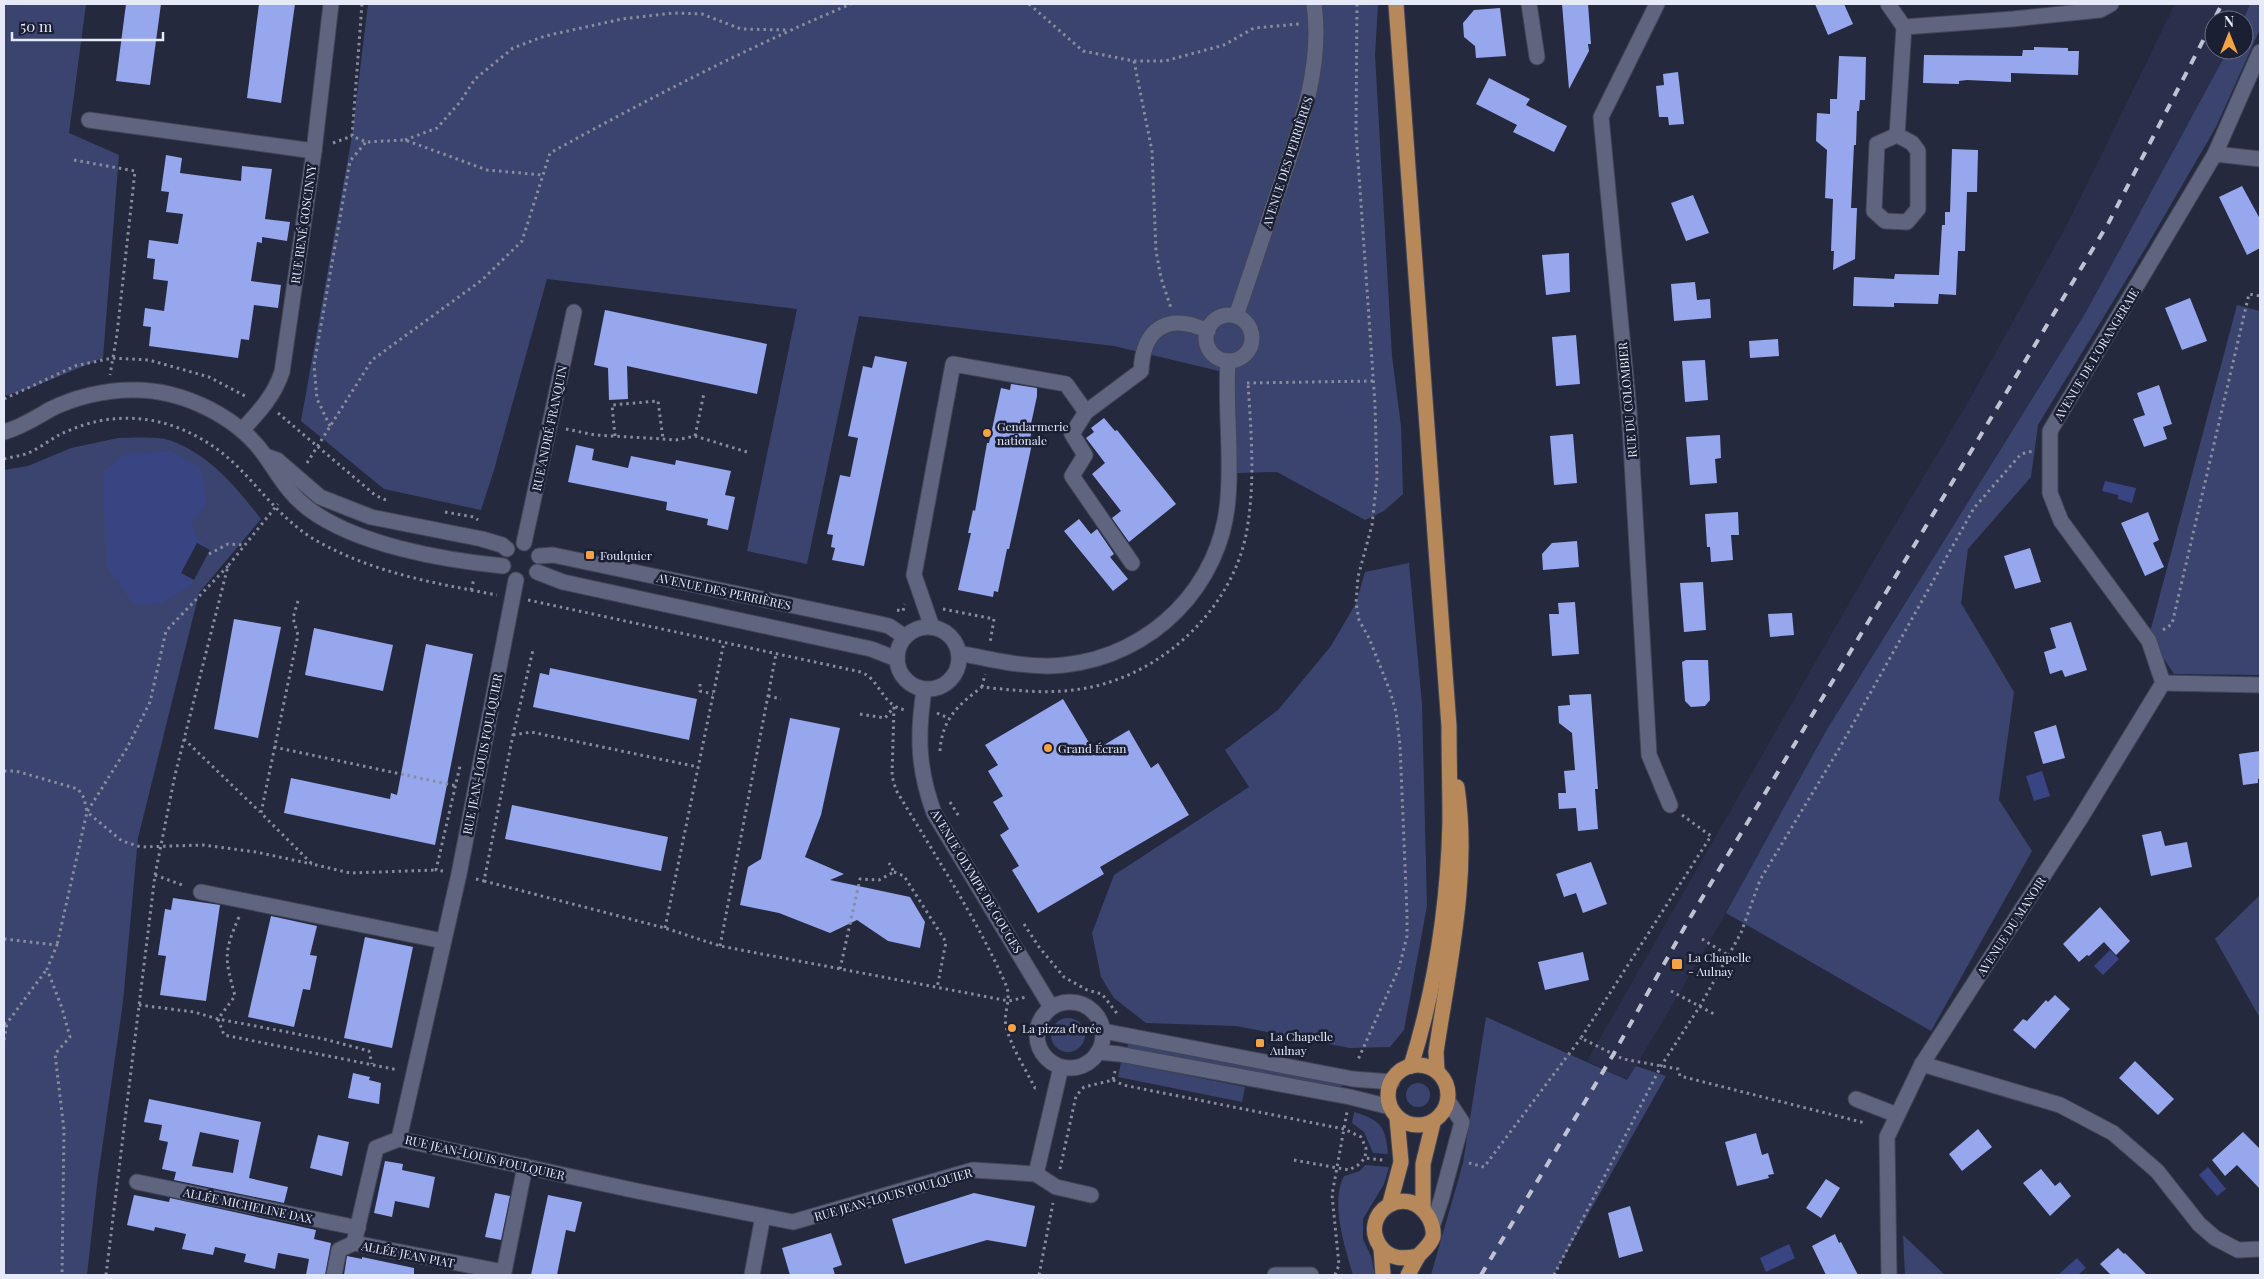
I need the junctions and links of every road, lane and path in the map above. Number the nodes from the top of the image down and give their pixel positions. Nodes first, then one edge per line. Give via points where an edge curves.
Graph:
1 (331, 4) edge
2 (362, 4) edge
3 (1029, 4) edge
4 (1314, 4) edge
5 (1357, 4) edge
6 (1396, 4) edge
7 (1529, 4) edge
8 (1657, 4) edge
9 (1888, 4) edge
10 (2111, 4) edge
11 (1317, 22) junction
12 (1904, 28) junction
13 (790, 30) dead end
14 (2260, 52) edge
15 (1537, 57) dead end
16 (1134, 61) junction
17 (89, 120) dead end
18 (1896, 135) junction
19 (405, 140) junction
20 (366, 142) junction
21 (314, 151) junction
22 (2215, 154) junction
23 (2260, 159) edge
24 (74, 160) dead end
25 (542, 175) dead end
26 (2260, 296) edge
27 (574, 312) dead end
28 (1236, 316) junction
29 (1182, 323) junction
30 (1208, 331) junction
31 (112, 358) dead end
32 (1228, 361) junction
33 (1373, 381) junction
34 (1226, 383) junction
35 (1248, 383) junction
36 (704, 392) dead end
37 (1086, 412) junction
38 (549, 426) junction
39 (330, 427) dead end
40 (242, 430) junction
41 (4, 432) edge
42 (615, 436) junction
43 (695, 436) junction
44 (663, 439) junction
45 (2048, 448) junction
46 (747, 452) dead end
47 (266, 456) junction
48 (524, 543) junction
49 (245, 545) dead end
50 (507, 549) junction
51 (208, 554) dead end
52 (539, 556) junction
53 (1132, 563) dead end
54 (228, 566) dead end
55 (503, 566) junction
56 (538, 572) junction
57 (516, 580) junction
58 (471, 590) dead end
59 (513, 597) junction
60 (298, 601) dead end
61 (932, 627) junction
62 (905, 637) junction
63 (2149, 641) junction
64 (724, 642) junction
65 (959, 653) junction
66 (776, 654) junction
67 (897, 659) junction
68 (2163, 683) junction
69 (700, 684) dead end
70 (2260, 685) edge
71 (924, 690) junction
72 (713, 694) junction
73 (768, 696) junction
74 (781, 699) dead end
75 (894, 707) junction
76 (921, 712) junction
77 (860, 714) dead end
78 (948, 718) dead end
79 (1449, 726) junction
80 (513, 735) dead end
81 (184, 738) dead end
82 (274, 746) junction
83 (698, 767) junction
84 (4, 770) edge
85 (475, 790) junction
86 (1670, 806) joint
87 (87, 812) junction
88 (261, 813) junction
89 (312, 864) junction
90 (889, 864) dead end
91 (436, 870) dead end
92 (894, 872) junction
93 (156, 875) dead end
94 (484, 880) dead end
95 (202, 892) joint
96 (246, 900) junction
97 (665, 928) junction
98 (4, 939) edge
99 (1702, 939) dead end
100 (443, 942) junction
101 (57, 945) junction
102 (720, 946) junction
103 (1729, 955) junction
104 (1744, 965) dead end
105 (47, 969) junction
106 (840, 969) junction
107 (937, 988) junction
108 (1671, 991) dead end
109 (980, 996) dead end
110 (1009, 1001) dead end
111 (139, 1006) dead end
112 (1700, 1006) junction
113 (1051, 1007) junction
114 (1714, 1014) dead end
115 (218, 1019) junction
116 (5, 1024) edge
117 (1103, 1031) junction
118 (1581, 1038) junction
119 (4, 1040) edge
120 (1098, 1052) junction
121 (1356, 1063) dead end
122 (372, 1064) junction
123 (1922, 1064) junction
124 (1411, 1066) junction
125 (1660, 1066) junction
126 (1061, 1067) junction
127 (1437, 1071) junction
128 (396, 1079) dead end
129 (1113, 1080) dead end
130 (1392, 1082) junction
131 (1056, 1090) junction
132 (1076, 1096) dead end
133 (1856, 1099) dead end
134 (1448, 1101) junction
135 (1348, 1109) dead end
136 (1394, 1113) junction
137 (1898, 1115) junction
138 (1432, 1123) junction
139 (1870, 1124) dead end
140 (1344, 1129) junction
141 (400, 1139) junction
142 (1365, 1158) junction
143 (1294, 1160) dead end
144 (1390, 1160) dead end
145 (1464, 1162) dead end
146 (525, 1166) junction
147 (1337, 1168) junction
148 (1036, 1174) junction
149 (137, 1182) dead end
150 (1091, 1195) dead end
151 (1390, 1203) junction
152 (1423, 1208) junction
153 (764, 1216) junction
154 (1432, 1224) junction
155 (358, 1228) junction
156 (354, 1243) junction
157 (1381, 1248) junction
158 (2260, 1249) edge
159 (1418, 1256) junction
160 (62, 1275) edge
161 (334, 1275) edge
162 (752, 1275) edge
163 (1275, 1275) edge
164 (1311, 1275) edge
165 (1335, 1275) edge
166 (1383, 1275) edge
167 (1408, 1275) edge
168 (1554, 1275) edge
169 (1889, 1275) edge

1 - 21 street, RUE RENÉ GOSCINNY
2 - 20 path via 352,136
3 - 16 path via 1083,51
4 - 11 street, AVENUE DES PERRIÈRES
5 - 33 path via 1356,132
6 - 79 main road
7 - 15 street
8 - 86 street, RUE DU COLOMBIER via 1601,117 1629,410 1649,755
9 - 12 street
10 - 12 street via 2100,10
11 - 16 path via 1254,28 1224,44 1165,61
11 - 28 street, AVENUE DES PERRIÈRES via 1313,79
12 - 18 street
13 - 19 path via 741,30 702,14 674,13 622,19 545,36 513,48 475,79 437,128
14 - 22 street, AVENUE DE L'ORANGERAIE
16 - 29 path via 1152,151 1156,251 1172,310
17 - 21 street
18 - 18 street via 1912,143 1918,151 1918,209 1907,222 1885,221 1874,211 1877,144
19 - 20 path
19 - 25 path via 487,170
20 - 39 path via 350,161 314,365 318,399
21 - 40 street, RUE RENÉ GOSCINNY via 282,372 267,403
22 - 23 street
22 - 45 street, AVENUE DE L'ORANGERAIE via 2050,431
24 - 31 path via 134,171
26 - 63 path via 2248,294 2172,624
27 - 38 street, RUE ANDRÉ FRANQUIN
28 - 30 street via 1222,316 1211,324
28 - 32 street via 1251,331 1251,346 1242,358
29 - 30 street
29 - 37 street via 1170,324 1152,333 1142,356 1141,371
30 - 32 street via 1210,351
32 - 34 street
33 - 35 path
33 - 121 path via 1377,493 1358,577 1356,603 1359,620 1369,638 1396,712 1407,914 1400,968
34 - 35 path
34 - 65 street via 1228,498 1221,541 1205,574 1186,602 1148,636 1132,646 1098,658 1065,665 1030,665
35 - 78 path via 1251,487 1248,525 1235,571 1217,604 1203,620 1165,654 1120,678 1098,686 1067,691 982,687
36 - 43 path
37 - 53 street via 1072,434 1085,456 1072,476
37 - 61 street via 1066,384 952,364 914,575
38 - 42 path
38 - 48 street, RUE ANDRÉ FRANQUIN
40 - 41 street via 221,415 179,397 133,390 112,391 67,402 24,426
40 - 47 street
42 - 44 path
42 - 44 path via 612,405 658,401
43 - 44 path
43 - 46 path
45 - 63 street, AVENUE DE L'ORANGERAIE via 2050,493 2061,521
45 - 103 path via 2021,454 1974,508 1839,749 1760,880 1741,933
47 - 50 street via 277,460 320,497 371,517 482,539
47 - 55 street via 290,493 309,509 354,534 477,564
48 - 50 street
48 - 52 street
49 - 51 path via 228,544
50 - 55 street
52 - 56 street
52 - 62 street, AVENUE DES PERRIÈRES via 552,555 876,623 888,626
54 - 87 path via 166,631 150,702 127,748
55 - 57 street via 507,575
56 - 57 street via 524,581
56 - 67 street, AVENUE DES PERRIÈRES via 563,582 871,649
57 - 59 street, RUE JEAN-LOUIS FOULQUIER
58 - 59 path
59 - 64 path
59 - 85 street, RUE JEAN-LOUIS FOULQUIER
60 - 82 path via 293,618 298,635
61 - 62 street via 918,629
61 - 65 street via 944,631 954,641
62 - 67 street
63 - 68 street, AVENUE DE L'ORANGERAIE
64 - 66 path
64 - 72 path
65 - 71 street via 958,668 951,680 939,688
66 - 73 path
66 - 75 path via 870,675
67 - 71 street via 900,673 910,684
68 - 70 street
68 - 123 street, AVENUE DU MANOIR
69 - 72 path via 700,691
71 - 76 street, AVENUE OLYMPE DE GOUGES
72 - 83 path
73 - 74 path
73 - 102 path
75 - 76 path
75 - 77 path via 885,718
76 - 113 street, AVENUE OLYMPE DE GOUGES via 921,764 934,813
79 - 124 main road via 1450,823 1443,911 1426,1020
79 - 127 main road via 1462,817 1461,862 1436,1052
80 - 83 path via 531,732
81 - 88 path
82 - 85 path
82 - 88 path
83 - 97 path
84 - 87 path via 78,789
85 - 100 street, RUE JEAN-LOUIS FOULQUIER
86 - 118 path via 1711,836
87 - 89 path via 122,841 141,847 203,845
87 - 101 path
88 - 89 path
89 - 91 path via 350,873
90 - 92 path
92 - 106 path via 879,880 860,879
92 - 107 path via 904,876 946,942
93 - 95 path
94 - 97 path
95 - 96 street
96 - 100 street
96 - 115 path via 228,944 226,962 235,996
97 - 102 path
98 - 101 path
99 - 103 path
100 - 141 street, RUE JEAN-LOUIS FOULQUIER
101 - 105 path
102 - 106 path
103 - 104 path
103 - 112 path
105 - 116 path
105 - 160 path via 70,1037 56,1054 64,1130
106 - 107 path
107 - 109 path
108 - 112 path
110 - 131 path via 1005,1024 1020,1061 1036,1088
111 - 115 path via 194,1012
112 - 114 path
112 - 125 path
113 - 117 street via 1073,1002 1084,1005 1100,1020
113 - 126 street via 1038,1024 1037,1040 1043,1055
115 - 122 path via 369,1051
115 - 122 path via 224,1035
116 - 119 path
117 - 120 street
117 - 130 street via 1353,1079
118 - 125 path via 1623,1059
118 - 145 path via 1484,1166
120 - 126 street via 1082,1066
120 - 136 street via 1309,1090
122 - 128 path via 398,1069
123 - 137 street, AVENUE DU MANOIR
123 - 158 street via 2060,1105 2113,1133 2157,1171 2199,1224 2215,1238 2238,1250
124 - 127 main road via 1424,1065
124 - 130 main road via 1400,1071
125 - 139 path via 1678,1069 1680,1076
125 - 168 path
126 - 131 street
127 - 134 main road via 1448,1090
129 - 140 path via 1123,1085
130 - 136 main road via 1388,1094
131 - 132 path
131 - 148 street
133 - 137 street
134 - 138 main road via 1442,1114
134 - 154 street via 1462,1122
135 - 140 path
136 - 138 main road via 1408,1123
136 - 151 main road via 1401,1162
137 - 169 street, AVENUE DU MANOIR via 1887,1137
138 - 152 main road via 1423,1164
140 - 142 path via 1362,1137
140 - 147 path
141 - 146 street, RUE JEAN-LOUIS FOULQUIER
141 - 155 street via 376,1148
142 - 144 path
142 - 147 path via 1349,1170
143 - 147 path
146 - 153 street, RUE JEAN-LOUIS FOULQUIER
146 - 156 street, ALLÉE JEAN PIAT via 504,1272
147 - 165 path via 1332,1195 1339,1265
148 - 150 street via 1056,1187
148 - 153 street, RUE JEAN-LOUIS FOULQUIER via 973,1170 793,1222
149 - 155 street, ALLÉE MICHELINE DAX
151 - 152 main road via 1401,1201
151 - 157 main road via 1376,1222 1375,1237
152 - 154 main road
153 - 162 street
154 - 159 main road via 1433,1235 1428,1248
155 - 156 street
156 - 161 street via 339,1250
157 - 159 main road via 1397,1258
157 - 166 main road
159 - 167 main road
163 - 164 street

